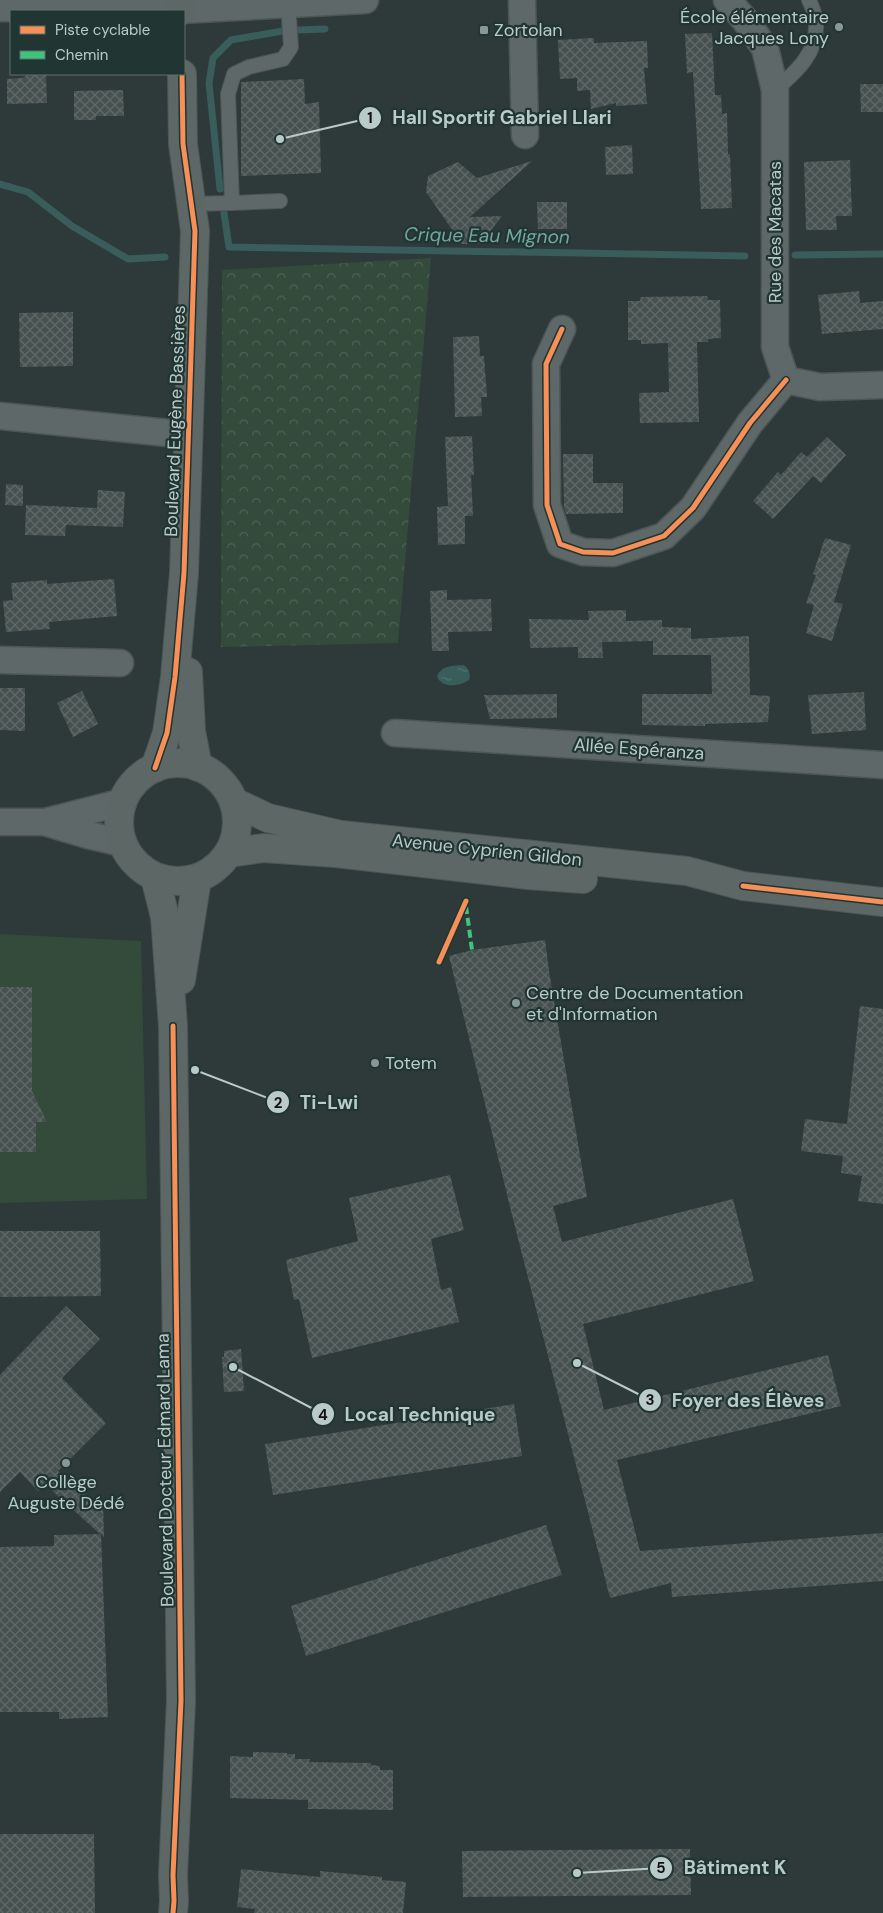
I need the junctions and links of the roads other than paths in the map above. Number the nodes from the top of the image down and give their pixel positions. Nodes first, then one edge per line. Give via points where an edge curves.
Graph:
1 (365, 0) edge
2 (522, 0) edge
3 (727, 0) edge
4 (809, 0) edge
5 (304, 2) edge
6 (180, 7) edge
7 (0, 8) edge
8 (182, 75) edge
9 (775, 90) junction
10 (525, 136) dead end
11 (280, 201) dead end
12 (232, 203) junction
13 (191, 204) junction
14 (562, 329) dead end
15 (786, 380) junction
16 (883, 385) edge
17 (0, 416) edge
18 (188, 434) junction
19 (184, 573) junction
20 (0, 660) edge
21 (120, 663) dead end
22 (395, 733) dead end
23 (883, 765) edge
24 (198, 767) junction
25 (155, 768) junction
26 (123, 802) junction
27 (234, 802) junction
28 (0, 822) edge
29 (45, 822) junction
30 (123, 843) junction
31 (229, 853) junction
32 (155, 876) junction
33 (198, 878) junction
34 (743, 886) junction
35 (883, 902) edge
36 (173, 1026) junction
37 (173, 1875) junction
38 (163, 1913) edge
39 (173, 1913) edge

1 - 5 street
2 - 10 street
3 - 9 street, Rue des Macatas via 765,48
4 - 9 lane via 816,21 816,37 809,56
5 - 6 street
5 - 12 lane via 291,47 283,59 234,74 228,94
6 - 7 street
8 - 13 street, Boulevard Eugène Bassières via 183,144
9 - 15 street, Rue des Macatas via 775,347
11 - 12 lane
12 - 13 lane
13 - 18 street, Boulevard Eugène Bassières via 195,241
14 - 15 street via 546,364 547,505 560,544 583,552 613,553 664,536 693,508 750,423
15 - 16 street via 820,387
17 - 18 street
18 - 19 street, Boulevard Eugène Bassières
19 - 24 street, Boulevard Eugène Bassières via 191,731
19 - 25 street, Boulevard Eugène Bassières via 174,686 167,733
20 - 21 street
22 - 23 street, Allée Espéranza
24 - 25 street via 175,763
24 - 27 street via 222,783
25 - 26 street via 133,784
26 - 29 street
26 - 30 street via 120,813
27 - 31 street via 237,824
27 - 34 street, Avenue Cyprien Gildon via 268,818 340,835 687,871
28 - 29 street
29 - 30 street
30 - 32 street via 136,863
31 - 33 street via 211,872
31 - 34 street, Avenue Cyprien Gildon via 263,848 692,889
32 - 33 street via 168,881
32 - 36 street, Boulevard Docteur Edmard Lama via 165,917
33 - 36 street, Boulevard Docteur Edmard Lama
34 - 35 street, Avenue Cyprien Gildon
36 - 37 street, Boulevard Docteur Edmard Lama via 181,1701
37 - 38 street, Boulevard Docteur Edmard Lama
37 - 39 street, Boulevard Docteur Edmard Lama

